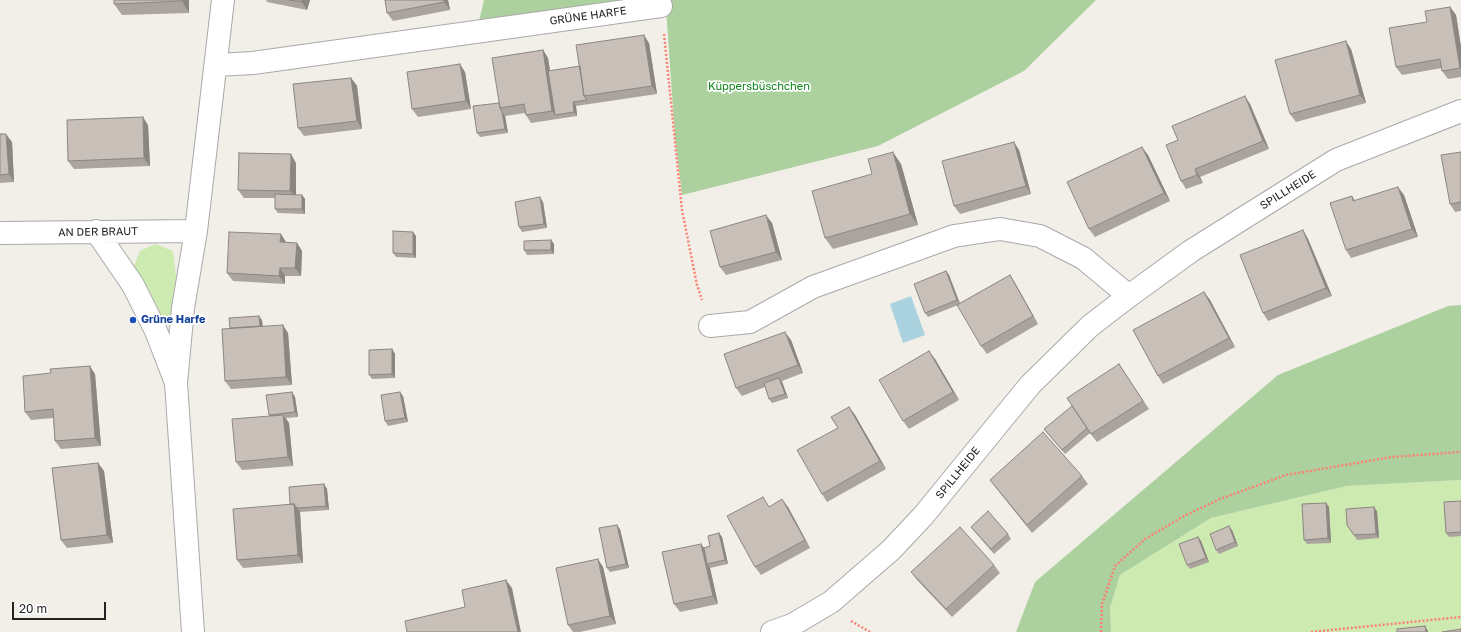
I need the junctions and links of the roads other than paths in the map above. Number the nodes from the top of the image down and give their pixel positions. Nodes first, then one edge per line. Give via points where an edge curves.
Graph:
1 (223, 0) edge
2 (661, 6) road end
3 (217, 65) junction
4 (1461, 111) edge
5 (96, 231) junction
6 (196, 231) junction
7 (0, 233) edge
8 (1129, 296) junction
9 (710, 326) road end
10 (176, 383) junction
11 (193, 632) edge
12 (772, 632) edge

1 - 3 street
2 - 3 street, GRÜNE HARFE via 253,63
3 - 6 street
4 - 8 street, SPILLHEIDE via 1336,160 1191,251
5 - 6 street, AN DER BRAUT
5 - 7 street, AN DER BRAUT
5 - 10 street via 133,285 156,331
6 - 10 street via 183,308
8 - 9 street via 1083,258 1040,236 1000,229 954,236 813,287 750,322
8 - 12 street, SPILLHEIDE via 1090,326 1030,385 923,516 891,550 831,602 792,625
10 - 11 street

